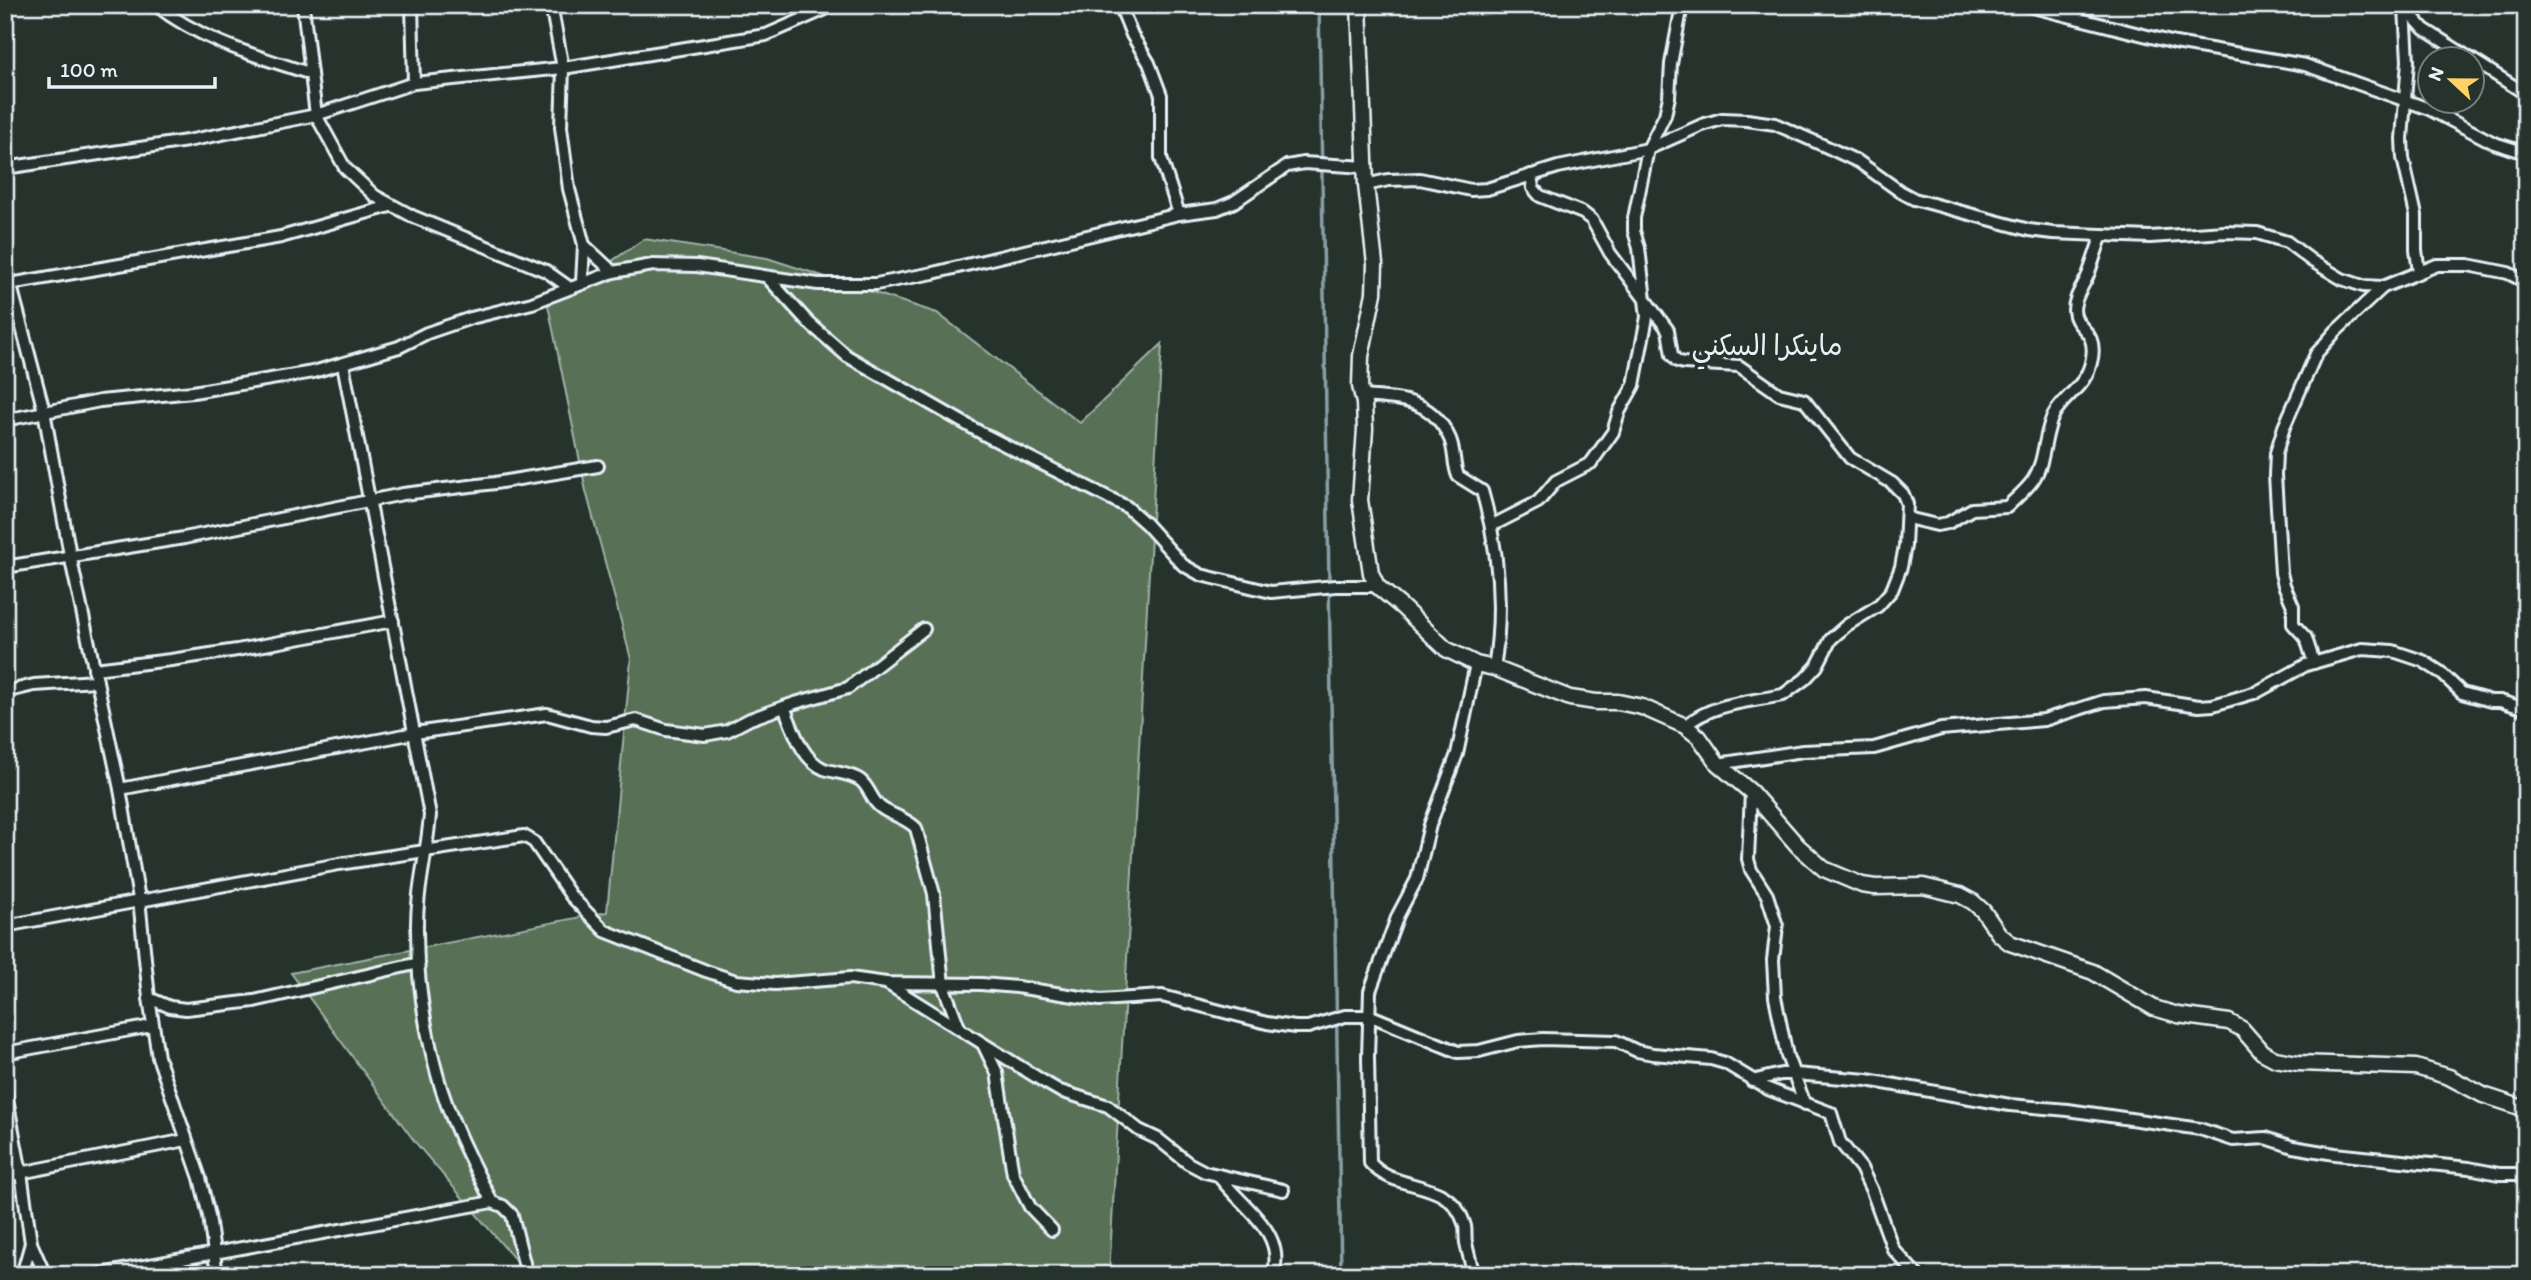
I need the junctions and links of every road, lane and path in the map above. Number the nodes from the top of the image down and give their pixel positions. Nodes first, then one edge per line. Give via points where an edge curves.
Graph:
1 (156, 5) edge
2 (303, 5) edge
3 (412, 5) edge
4 (551, 5) edge
5 (797, 5) edge
6 (835, 5) edge
7 (900, 5) edge
8 (933, 5) edge
9 (1120, 5) edge
10 (1359, 5) edge
11 (1682, 5) edge
12 (2025, 5) edge
13 (2404, 7) edge
14 (800, 19) junction
15 (563, 68) junction
16 (311, 74) junction
17 (414, 83) junction
18 (2526, 94) edge
19 (2405, 102) junction
20 (316, 115) junction
21 (1648, 149) junction
22 (2526, 153) edge
23 (1365, 167) junction
24 (5, 168) edge
25 (1531, 175) junction
26 (1366, 185) junction
27 (390, 206) junction
28 (1179, 214) junction
29 (2102, 235) junction
30 (584, 244) junction
31 (5, 263) edge
32 (613, 272) junction
33 (2419, 272) junction
34 (767, 277) junction
35 (2526, 282) edge
36 (582, 283) junction
37 (10, 284) junction
38 (2383, 287) junction
39 (570, 288) junction
40 (1647, 303) junction
41 (343, 364) junction
42 (1363, 396) junction
43 (44, 411) junction
44 (5, 420) edge
45 (598, 466) dead end
46 (370, 502) junction
47 (1907, 517) junction
48 (1493, 525) junction
49 (70, 555) junction
50 (5, 567) edge
51 (1377, 586) junction
52 (393, 621) junction
53 (924, 629) dead end
54 (2314, 663) junction
55 (1476, 664) junction
56 (94, 668) junction
57 (1494, 668) junction
58 (97, 681) junction
59 (5, 692) edge
60 (784, 707) junction
61 (2526, 709) edge
62 (1685, 726) junction
63 (415, 733) junction
64 (1718, 765) junction
65 (120, 789) junction
66 (1751, 792) junction
67 (427, 852) junction
68 (139, 899) junction
69 (5, 926) edge
70 (419, 963) junction
71 (886, 983) junction
72 (943, 985) junction
73 (149, 998) junction
74 (1371, 1016) junction
75 (152, 1026) junction
76 (959, 1027) junction
77 (983, 1043) junction
78 (5, 1053) edge
79 (1795, 1074) junction
80 (1752, 1081) junction
81 (5, 1089) edge
82 (1805, 1104) junction
83 (2526, 1109) edge
84 (186, 1140) junction
85 (21, 1173) junction
86 (2526, 1174) edge
87 (1218, 1175) junction
88 (5, 1176) edge
89 (1283, 1189) dead end
90 (492, 1202) junction
91 (1052, 1230) dead end
92 (31, 1243) junction
93 (215, 1255) junction
94 (22, 1275) edge
95 (45, 1275) edge
96 (95, 1275) edge
97 (217, 1275) edge
98 (527, 1275) edge
99 (1273, 1275) edge
100 (1474, 1275) edge
101 (1917, 1275) edge

1 - 16 street via 215,41
2 - 16 street
3 - 17 street
4 - 15 street
5 - 14 street
6 - 14 street
7 - 8 street
9 - 28 street via 1161,95 1161,158
10 - 23 street
11 - 21 street via 1665,115
12 - 19 street via 2175,43 2305,65
13 - 18 street via 2424,29
13 - 19 street
14 - 15 street via 766,35
15 - 17 street
15 - 30 street via 561,127 569,189
16 - 20 street
17 - 20 street
19 - 22 street
19 - 33 street via 2403,158 2416,215
20 - 24 street via 187,141
20 - 27 street via 345,168
21 - 25 street
21 - 29 street via 1723,119 1775,124 1859,162 1914,199 2029,230
21 - 40 street via 1634,218
23 - 26 street
23 - 28 street via 1287,166 1234,202
25 - 26 street via 1471,190 1420,179
25 - 40 street via 1540,196 1592,220
26 - 42 street via 1375,264 1361,356
27 - 37 street via 281,237
27 - 39 street via 546,271
28 - 34 street via 876,284 818,284
29 - 38 street via 2257,233 2287,242 2342,279
29 - 47 street via 2074,311 2093,344 2088,374 2053,417 2033,480 2007,508 1972,509 1937,525
30 - 32 street
30 - 36 street
31 - 37 street
32 - 34 street via 653,265 697,266
32 - 36 street
33 - 35 street via 2437,265 2468,265
33 - 38 street
34 - 51 street via 847,356 985,435 1127,507 1183,565 1201,575 1271,592
36 - 39 street
37 - 43 street
38 - 54 street via 2316,354 2276,453 2281,573 2293,606 2293,624 2306,638
39 - 41 street
40 - 47 street via 1668,330 1677,361 1739,366 1779,394 1804,400 1850,458 1903,494
40 - 48 street via 1634,385 1606,443 1591,463 1556,481 1538,502
41 - 43 street via 206,390
41 - 46 street
42 - 48 street via 1413,401 1427,409 1450,439 1458,476 1482,491
42 - 51 street via 1360,500
43 - 44 street
43 - 49 street
45 - 46 street
46 - 49 street
46 - 52 street
47 - 62 street via 1901,567 1892,590 1878,607 1831,639 1805,679 1783,695 1712,709
48 - 57 street via 1500,592
49 - 50 street
49 - 56 street
51 - 55 street via 1446,649
52 - 56 street via 224,652
52 - 63 street
53 - 60 street via 848,688
54 - 61 street via 2355,649 2393,651 2432,665 2462,693
54 - 64 street via 2257,692 2213,705 2146,698 2104,701 2044,720 1941,729 1874,748 1803,751
55 - 57 street
55 - 74 street via 1457,754 1430,825 1416,879 1370,990
56 - 58 street
57 - 62 street via 1570,698 1642,707
58 - 59 street via 34,685
58 - 65 street
60 - 63 street via 727,731 705,735 636,720 591,726 547,714
60 - 72 street via 813,762 858,778 875,803 916,828 934,894
62 - 64 street via 1699,737
63 - 65 street
63 - 67 street via 430,815
64 - 66 street
65 - 68 street
66 - 79 street via 1748,859 1777,926 1773,982 1783,1041
66 - 83 street via 1824,869 1875,887 1923,886 1959,895 1983,911 2010,943 2093,972 2154,1007 2229,1022 2275,1059 2416,1067
67 - 68 street
67 - 70 street via 416,931
67 - 71 street via 529,837 580,907 616,937 736,981 775,984 850,978
68 - 69 street
68 - 73 street
70 - 73 street via 254,1001 186,1009
70 - 90 street via 438,1075
71 - 72 street
71 - 76 street
72 - 74 street via 1017,987 1100,1000 1162,996 1295,1027 1345,1016
72 - 76 street
73 - 75 street
74 - 80 street via 1458,1052 1542,1039 1616,1041 1637,1051 1725,1063
74 - 100 street via 1370,1163 1378,1172 1443,1193 1465,1226
75 - 78 street
75 - 84 street
76 - 77 street
77 - 87 street via 1060,1091 1108,1106 1196,1168
77 - 91 street via 997,1073 1013,1174 1030,1208
79 - 80 street
79 - 82 street
79 - 86 street via 1867,1080 1996,1103 2200,1129 2233,1140 2266,1138 2335,1154
80 - 82 street
81 - 85 street
82 - 101 street via 1831,1113 1840,1142 1872,1191 1893,1249
84 - 85 street
84 - 93 street via 209,1216
85 - 88 street
85 - 92 street
87 - 89 street
87 - 99 street via 1275,1244
90 - 93 street
90 - 98 street via 512,1215
92 - 94 street
92 - 95 street
93 - 96 street
93 - 97 street

